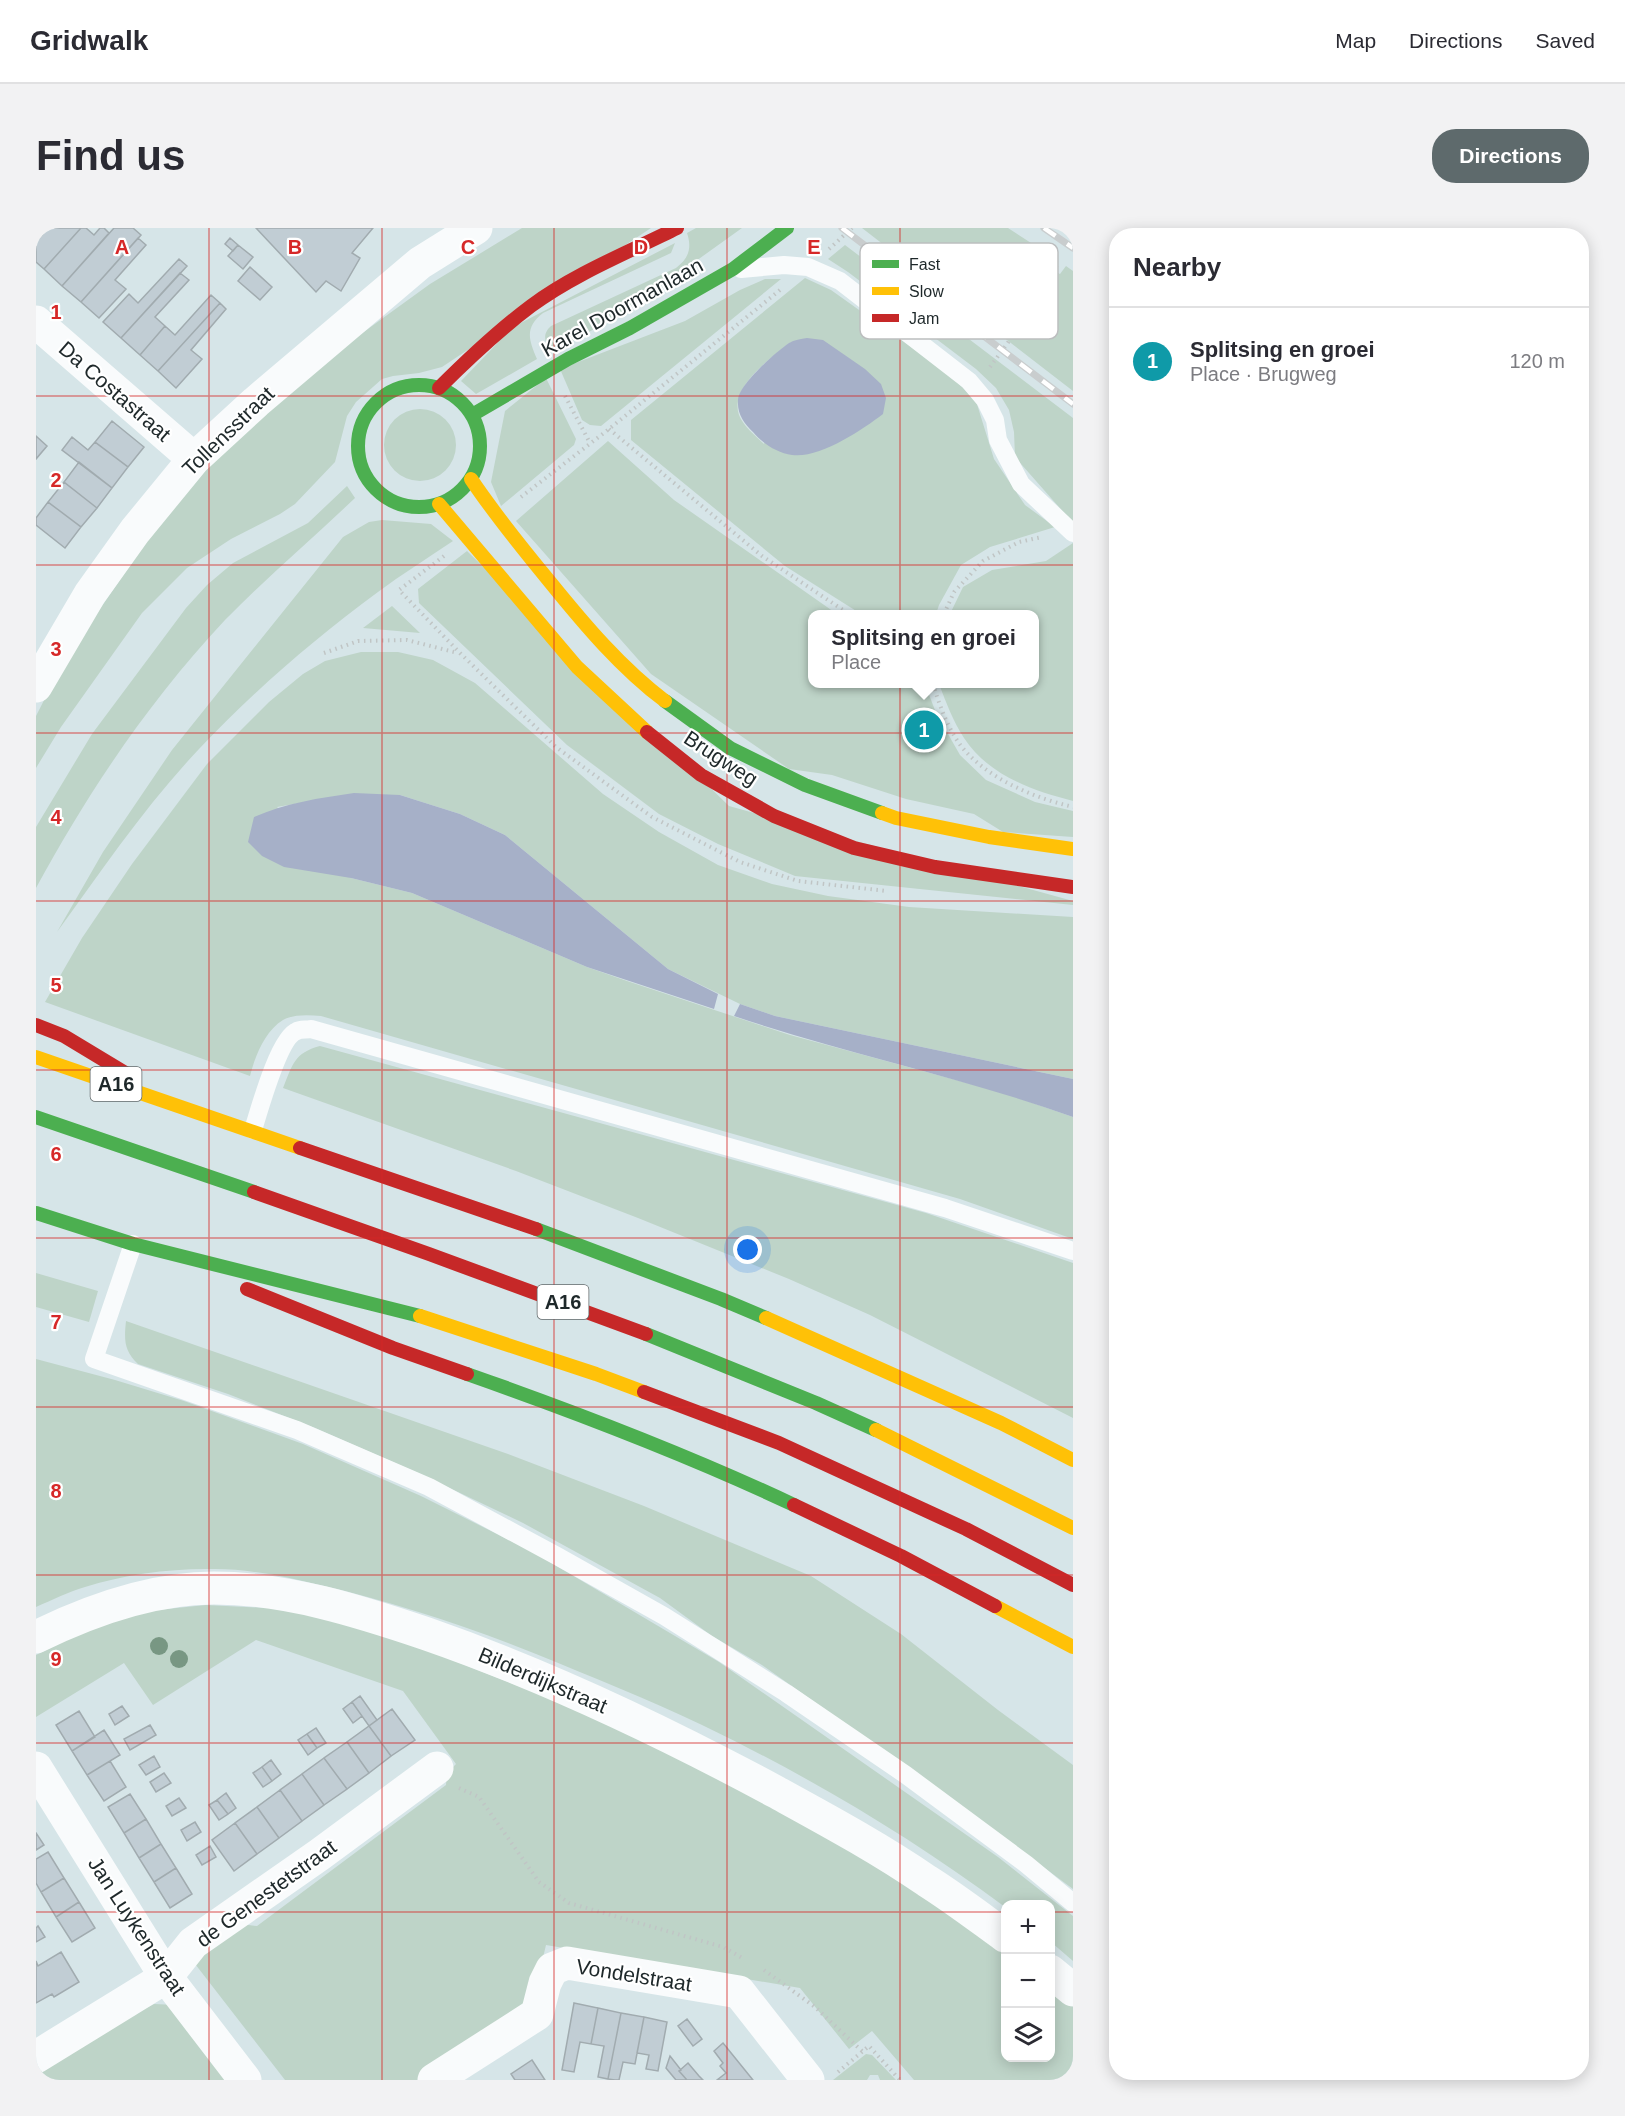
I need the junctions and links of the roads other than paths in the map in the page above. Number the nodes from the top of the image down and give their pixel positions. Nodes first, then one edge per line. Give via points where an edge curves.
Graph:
1 (476, 228) edge
2 (677, 228) edge
3 (787, 228) edge
4 (734, 269) junction
5 (860, 297) edge
6 (36, 322) edge
7 (915, 339) edge
8 (439, 388) junction
9 (472, 415) junction
10 (194, 459) junction
11 (471, 479) junction
12 (439, 504) junction
13 (1073, 533) edge
14 (36, 686) edge
15 (1073, 849) edge
16 (1073, 887) edge
17 (36, 1025) edge
18 (36, 1057) edge
19 (182, 1107) junction
20 (36, 1118) edge
21 (253, 1130) junction
22 (36, 1213) edge
23 (133, 1244) junction
24 (1073, 1251) edge
25 (1073, 1460) edge
26 (1073, 1528) edge
27 (1073, 1585) edge
28 (36, 1637) edge
29 (1073, 1647) edge
30 (36, 1767) edge
31 (437, 1768) road end
32 (1073, 1903) edge
33 (1001, 1933) edge
34 (1055, 1975) edge
35 (166, 1977) junction
36 (1073, 1990) edge
37 (36, 2057) edge
38 (822, 2077) edge
39 (245, 2080) edge
40 (434, 2080) edge

1 - 10 street, Tollensstraat via 420,263
2 - 8 main road, Karel Doormanlaan via 567,283 532,305
3 - 4 main road, Karel Doormanlaan
4 - 5 lane via 808,267 840,281
4 - 9 main road, Karel Doormanlaan
6 - 10 street, Da Costastraat
7 - 13 lane via 969,381 985,400 995,420 998,440 1021,484
8 - 9 main road via 461,402
8 - 12 main road via 411,386 385,395 366,415 358,442 362,469 378,492 407,506
9 - 11 main road via 479,431 480,448
10 - 14 street, Tollensstraat via 90,594
11 - 12 main road via 457,494
11 - 15 main road, Brugweg via 497,517 609,650 662,699 730,748 805,786 896,818
12 - 16 main road, Brugweg via 577,667 637,724 701,775 774,816 854,848 935,867
17 - 19 main road, A16 via 64,1036
18 - 19 main road, A16
19 - 21 main road, A16
20 - 26 main road, A16 via 498,1278 667,1342 818,1404
21 - 24 lane via 267,1083 286,1040 296,1031 311,1029 945,1208
21 - 25 main road, A16 via 721,1299 1001,1423
22 - 23 main road
23 - 27 main road via 406,1311 596,1374 779,1443 966,1529
23 - 29 main road via 393,1348 581,1414 741,1480 901,1556
23 - 32 lane via 94,1359 297,1430 429,1487 567,1561 786,1693 906,1775
28 - 33 street, Bilderdijkstraat via 121,1603 214,1588 327,1604 400,1625 485,1654 607,1706 720,1761 830,1821 926,1880
30 - 35 street, Jan Luykenstraat
31 - 35 street, de Genestetstraat via 193,1944
34 - 36 street
35 - 37 street, de Genestetstraat
35 - 39 street, Jan Luykenstraat
38 - 40 street, Vondelstraat via 739,1992 567,1963 552,1969 537,2014

